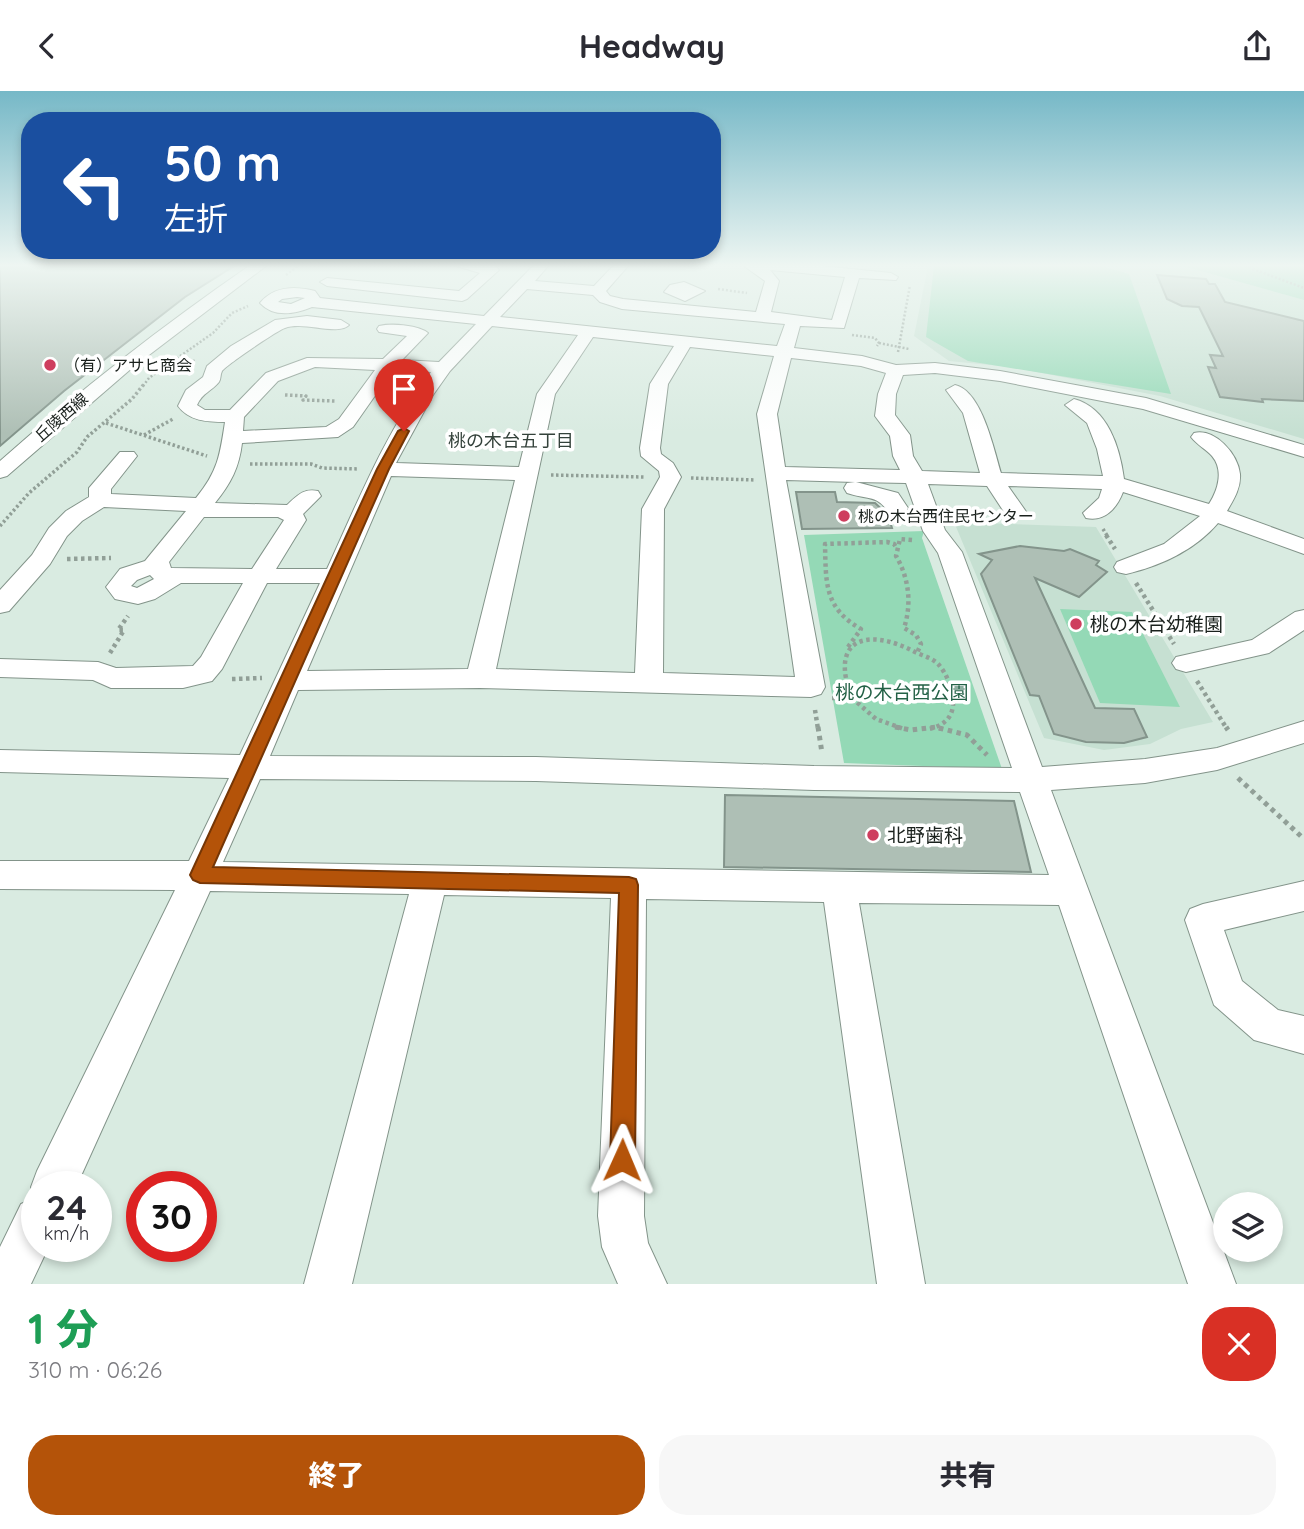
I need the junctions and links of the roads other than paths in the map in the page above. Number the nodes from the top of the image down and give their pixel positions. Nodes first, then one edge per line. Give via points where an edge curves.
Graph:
1 (486, 321) edge
2 (794, 321) edge
3 (178, 322) edge
4 (289, 322) edge
5 (314, 322) edge
6 (492, 322) edge
7 (801, 322) edge
8 (839, 322) edge
9 (588, 332) junction
10 (685, 342) junction
11 (783, 352) junction
12 (389, 363) junction
13 (444, 367) junction
14 (896, 370) junction
15 (955, 390) dead end
16 (1074, 405) dead end
17 (235, 416) junction
18 (232, 437) junction
19 (1201, 437) dead end
20 (1304, 451) edge
21 (127, 456) dead end
22 (383, 469) junction
23 (0, 472) edge
24 (775, 473) junction
25 (529, 474) junction
26 (851, 475) junction
27 (915, 478) junction
28 (992, 478) junction
29 (1114, 483) junction
30 (310, 496) dead end
31 (100, 500) junction
32 (200, 507) junction
33 (897, 509) dead end
34 (291, 513) junction
35 (1016, 513) dead end
36 (1094, 513) road end
37 (1216, 514) junction
38 (1304, 547) edge
39 (1126, 567) road end
40 (154, 572) junction
41 (259, 576) junction
42 (335, 576) junction
43 (0, 605) edge
44 (1304, 618) edge
45 (1186, 663) road end
46 (0, 668) edge
47 (480, 678) junction
48 (289, 681) junction
49 (649, 683) junction
50 (1304, 732) edge
51 (0, 761) edge
52 (251, 765) junction
53 (1030, 780) junction
54 (200, 875) junction
55 (0, 876) edge
56 (430, 881) junction
57 (629, 885) junction
58 (839, 890) junction
59 (1070, 890) junction
60 (1304, 897) edge
61 (1304, 1035) edge
62 (61, 1171) edge
63 (21, 1254) edge
64 (7, 1284) edge
65 (328, 1284) edge
66 (643, 1284) edge
67 (901, 1284) edge
68 (1212, 1284) edge

1 - 13 street
2 - 11 street
3 - 23 street, 丘陵西線 via 70,407
4 - 17 street via 237,350 213,370 212,379 192,394 187,406 201,415
5 - 12 street via 420,333
6 - 9 street
7 - 8 street
9 - 10 street
9 - 25 street via 546,394
10 - 11 street
10 - 49 street via 659,384 650,449 671,478 653,509
11 - 14 street via 862,361
11 - 24 street via 767,414
12 - 13 street
12 - 17 street via 313,362 272,377
12 - 18 street via 346,423 331,433
13 - 22 street
14 - 20 street via 963,371 1110,396
14 - 27 street via 885,416 900,435 903,456
15 - 28 street via 972,412
16 - 29 street via 1093,418 1103,435
17 - 18 street
18 - 32 street via 222,480
19 - 37 street via 1224,456 1230,471 1227,492
21 - 31 street via 100,488
22 - 25 street
22 - 42 street
24 - 26 street
24 - 49 street via 813,693
25 - 47 street
26 - 27 street
26 - 33 street via 857,489 889,496
27 - 28 street
27 - 53 street via 934,531 950,552
28 - 29 street
28 - 35 street
29 - 36 street via 1109,502
29 - 37 street
30 - 34 street
31 - 32 street
31 - 43 street via 57,533 42,559
32 - 34 street
32 - 40 street via 157,561
34 - 41 street via 295,520
37 - 38 street
37 - 39 street via 1175,548
40 - 40 street via 161,587 143,595 125,595 118,587 125,577
40 - 41 street
41 - 42 street
41 - 46 street via 202,674 111,678 98,671
42 - 48 street
44 - 45 street via 1260,647
47 - 48 street
47 - 49 street
48 - 52 street
50 - 53 street via 1217,759 1144,771
51 - 52 street
52 - 53 street
52 - 54 street
53 - 59 street
54 - 55 street
54 - 56 street
54 - 62 street
56 - 57 street
56 - 65 street
57 - 58 street
57 - 66 street via 621,1216 625,1247
58 - 59 street
58 - 67 street
59 - 68 street
60 - 61 street via 1203,920 1227,992 1268,1027
63 - 64 street

